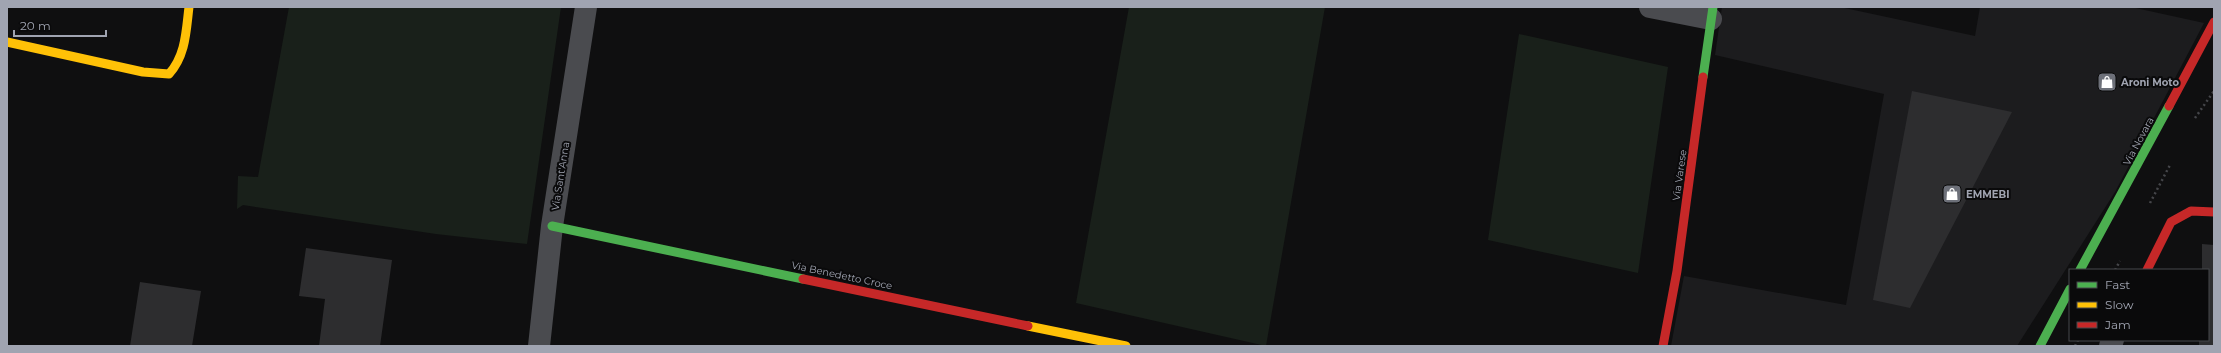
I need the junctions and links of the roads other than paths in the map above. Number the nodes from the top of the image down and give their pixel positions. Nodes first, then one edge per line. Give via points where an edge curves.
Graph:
1 (189, 7) edge
2 (586, 7) edge
3 (1650, 7) edge
4 (1712, 13) edge
5 (2214, 22) edge
6 (7, 42) edge
7 (2214, 212) edge
8 (552, 226) junction
9 (2081, 269) edge
10 (2148, 269) edge
11 (2069, 291) edge
12 (539, 346) edge
13 (1126, 346) edge
14 (1663, 346) edge
15 (2040, 346) edge

1 - 6 street via 181,54 177,67 169,74 143,72
2 - 8 street, Via Sant'Anna
3 - 4 street
4 - 14 street, Via Varese via 1677,271
5 - 9 street, Via Novara
7 - 10 street via 2191,211 2171,222
8 - 12 street, Via Sant'Anna
8 - 13 street, Via Benedetto Croce
11 - 15 street

